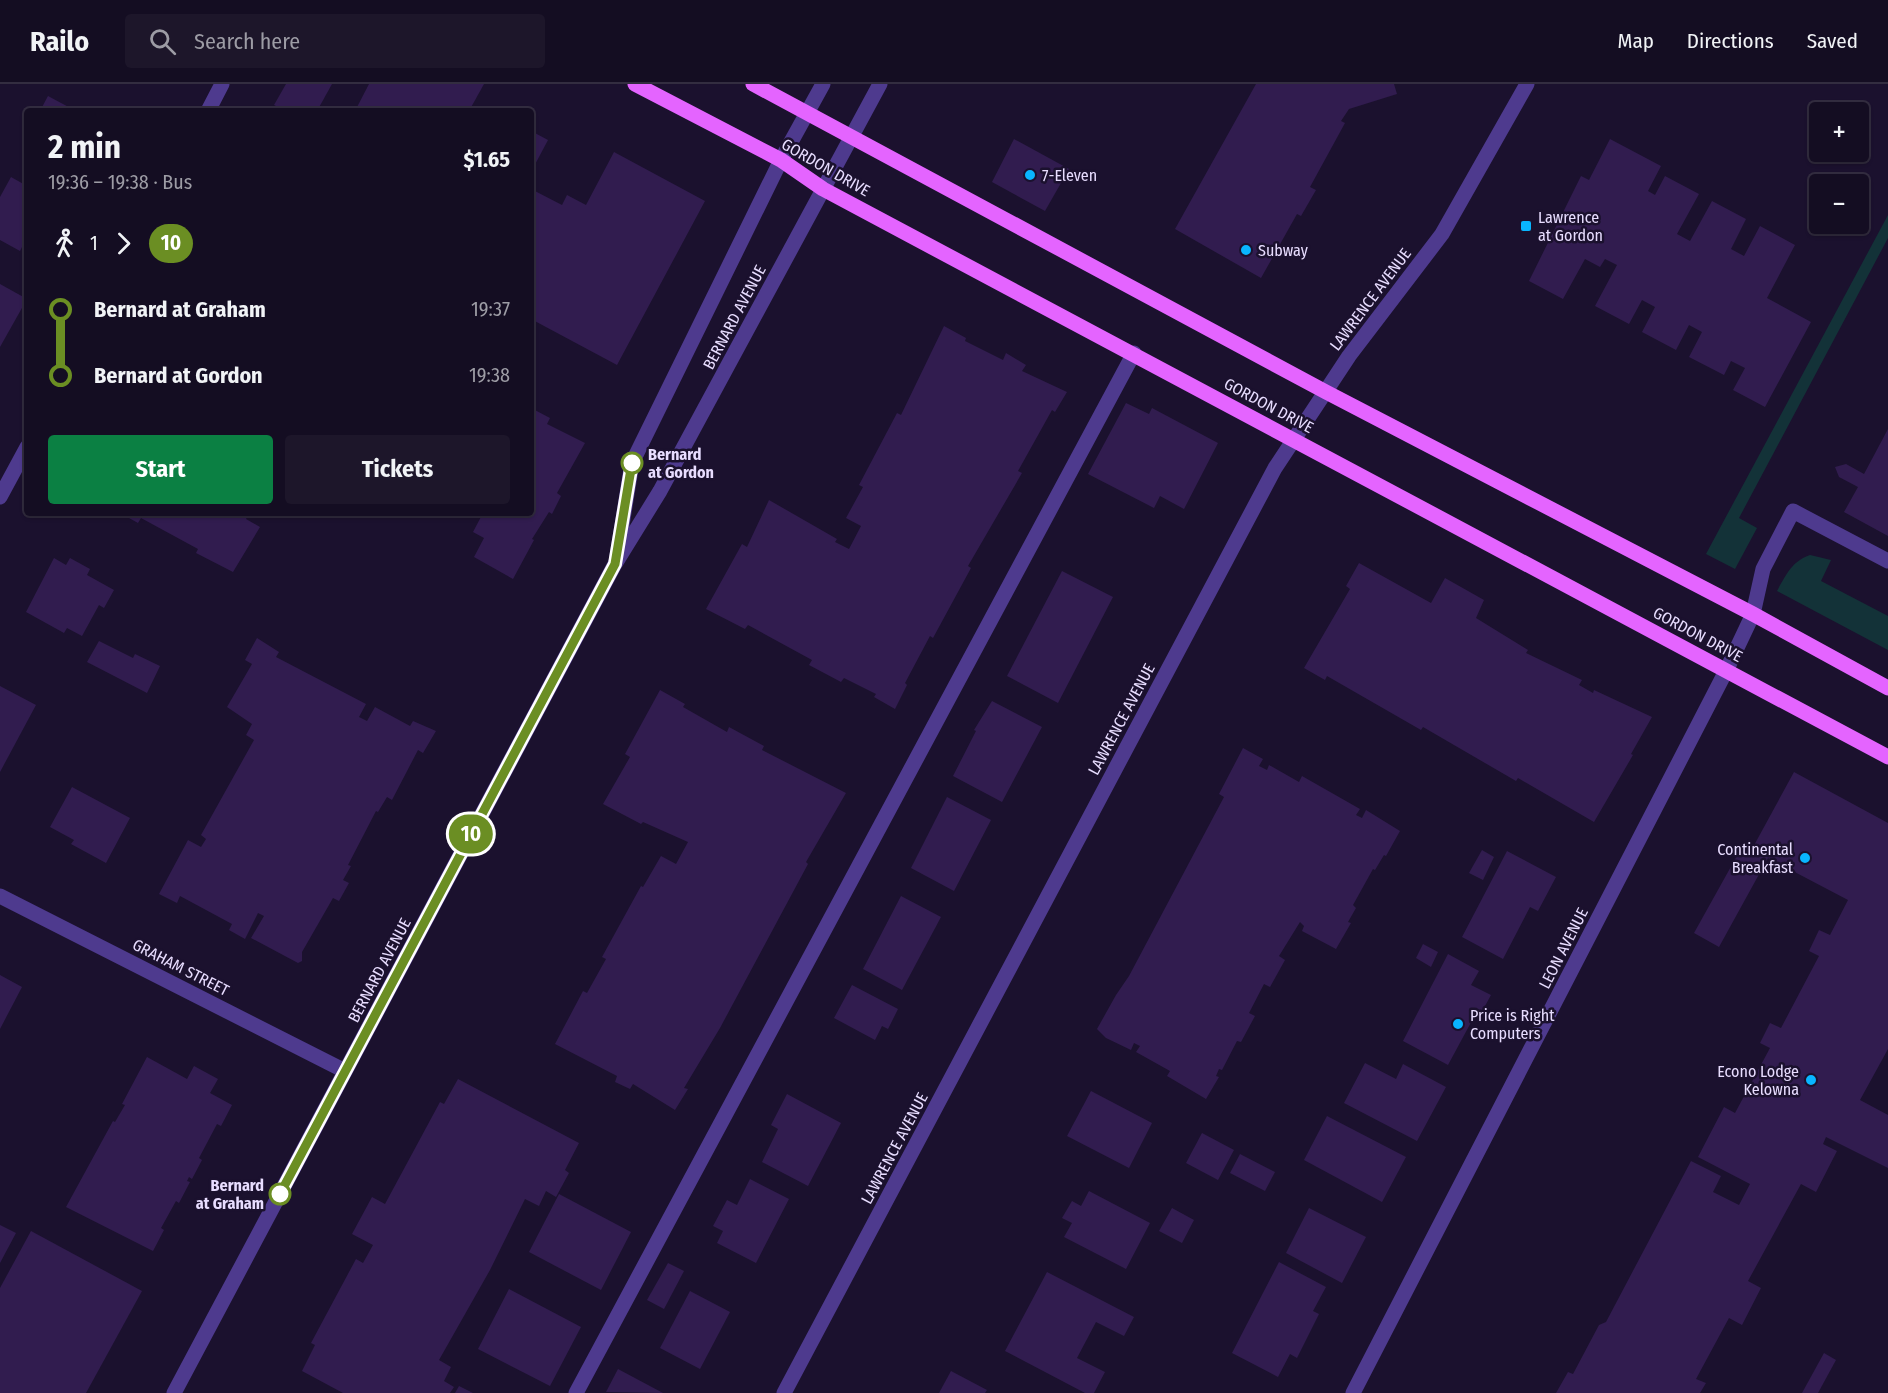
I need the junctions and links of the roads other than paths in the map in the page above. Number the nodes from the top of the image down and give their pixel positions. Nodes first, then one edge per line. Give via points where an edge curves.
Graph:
1 (222, 84) edge
2 (635, 84) edge
3 (753, 84) edge
4 (823, 84) edge
5 (880, 84) edge
6 (1527, 84) edge
7 (210, 108) edge
8 (806, 113) junction
9 (852, 137) junction
10 (781, 160) junction
11 (823, 189) junction
12 (1134, 353) junction
13 (1326, 392) junction
14 (1293, 438) junction
15 (24, 453) edge
16 (0, 498) edge
17 (1888, 561) edge
18 (615, 564) junction
19 (1753, 614) junction
20 (1727, 669) junction
21 (1888, 688) edge
22 (1888, 757) edge
23 (0, 896) edge
24 (345, 1071) junction
25 (174, 1393) edge
26 (576, 1393) edge
27 (784, 1393) edge
28 (1353, 1393) edge

1 - 7 street
2 - 10 main road, GORDON DRIVE
3 - 8 main road
4 - 8 street, BERNARD AVENUE
5 - 9 street, BERNARD AVENUE
6 - 13 street, LAWRENCE AVENUE via 1442,234
8 - 9 main road
8 - 10 street, BERNARD AVENUE
9 - 11 street, BERNARD AVENUE
9 - 13 main road
10 - 11 main road, GORDON DRIVE
10 - 18 street, BERNARD AVENUE via 632,463
11 - 12 main road, GORDON DRIVE
11 - 18 street, BERNARD AVENUE via 660,491
12 - 14 main road, GORDON DRIVE
12 - 26 street
13 - 14 street, LAWRENCE AVENUE
13 - 19 main road
14 - 20 main road, GORDON DRIVE
14 - 27 street, LAWRENCE AVENUE
15 - 16 street
17 - 19 street, LEON AVENUE via 1793,511 1763,569
18 - 24 street, BERNARD AVENUE
19 - 20 street, LEON AVENUE
19 - 21 main road
20 - 22 main road, GORDON DRIVE
20 - 28 street, LEON AVENUE
23 - 24 street, GRAHAM STREET
24 - 25 street, BERNARD AVENUE

